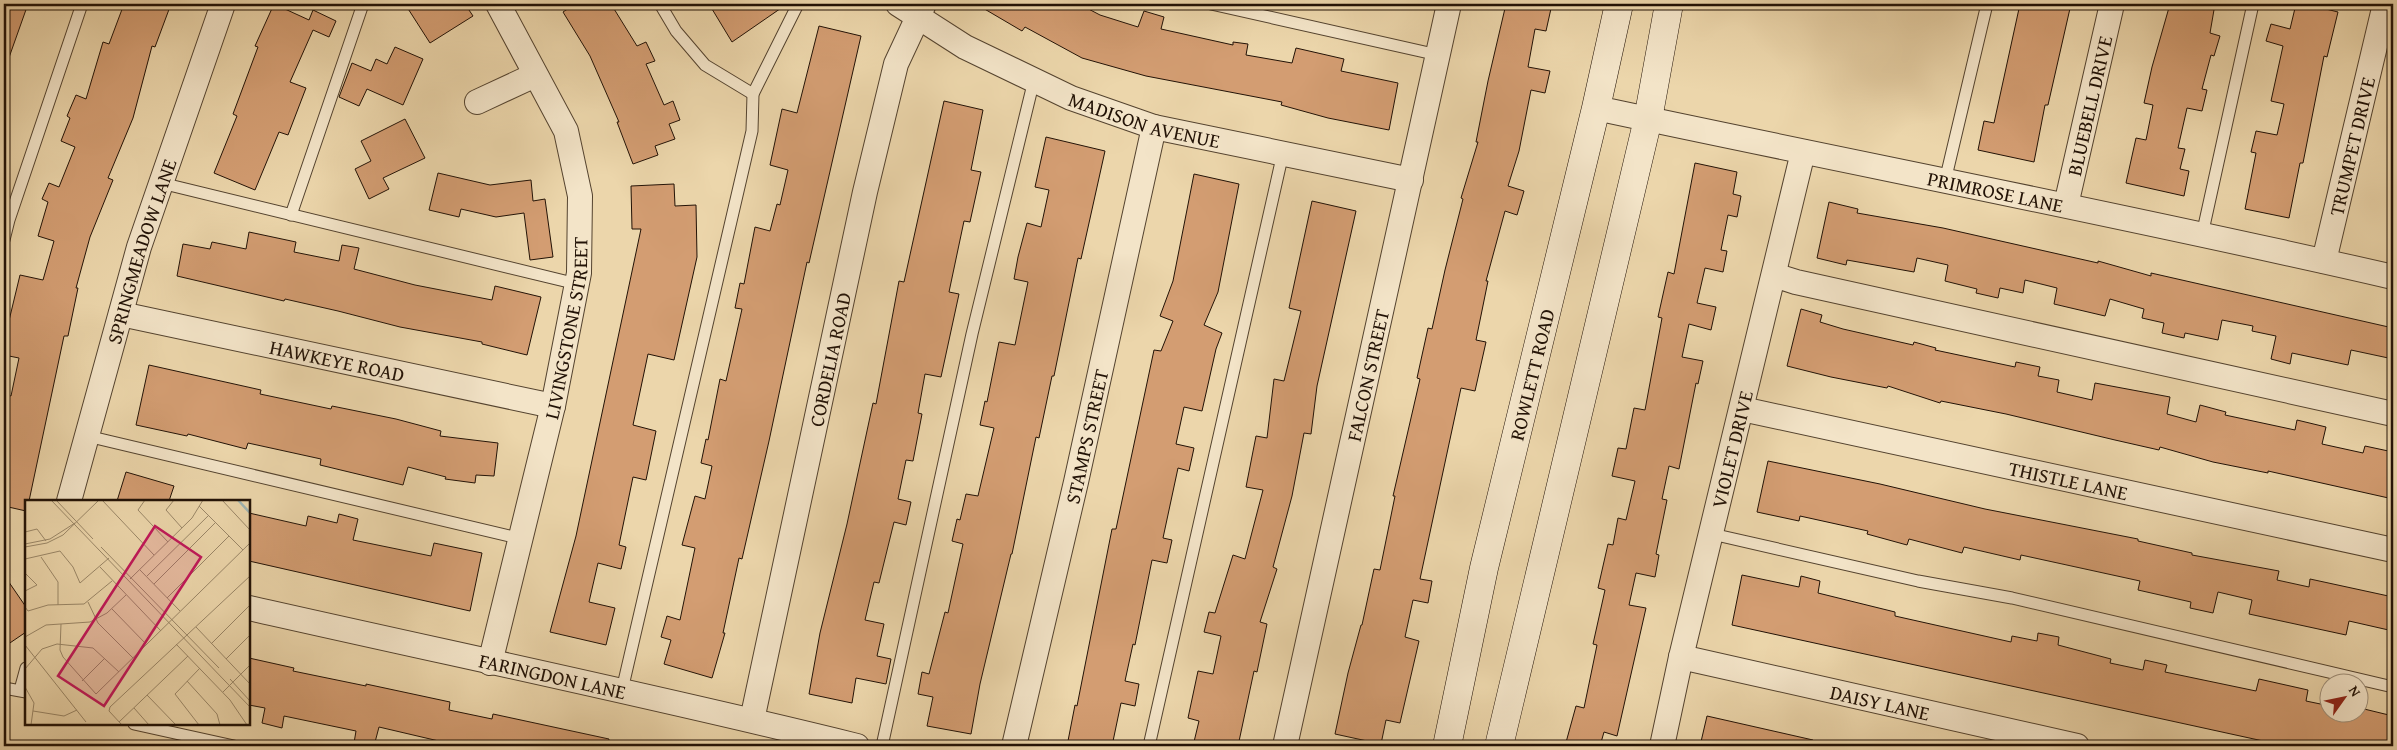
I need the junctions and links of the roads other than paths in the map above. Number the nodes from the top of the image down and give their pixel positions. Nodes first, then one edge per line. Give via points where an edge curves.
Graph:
1 (82, 4) edge
2 (224, 4) edge
3 (363, 4) edge
4 (498, 4) edge
5 (660, 4) edge
6 (798, 4) edge
7 (1211, 4) edge
8 (1449, 4) edge
9 (1619, 4) edge
10 (1670, 4) edge
11 (1987, 4) edge
12 (2112, 4) edge
13 (2253, 4) edge
14 (2385, 4) edge
15 (913, 8) edge
16 (1438, 55) junction
17 (535, 75) junction
18 (1034, 80) junction
19 (753, 94) junction
20 (477, 102) dead end
21 (1596, 108) junction
22 (1648, 118) junction
23 (1154, 127) junction
24 (1803, 152) junction
25 (1284, 153) junction
26 (1411, 180) junction
27 (1944, 181) junction
28 (161, 183) junction
29 (2066, 206) junction
30 (291, 215) junction
31 (2202, 235) junction
32 (4, 240) edge
33 (2324, 261) junction
34 (1774, 275) junction
35 (2393, 277) edge
36 (577, 284) junction
37 (121, 314) junction
38 (553, 406) junction
39 (1742, 410) junction
40 (2393, 414) edge
41 (87, 436) junction
42 (69, 500) edge
43 (1712, 534) junction
44 (522, 540) junction
45 (2393, 550) edge
46 (250, 608) edge
47 (1681, 657) junction
48 (490, 663) junction
49 (25, 676) edge
50 (2393, 686) edge
51 (4, 688) edge
52 (622, 690) junction
53 (23, 691) edge
54 (752, 720) junction
55 (139, 725) edge
56 (234, 746) edge
57 (857, 746) edge
58 (882, 746) edge
59 (1014, 746) edge
60 (1149, 746) edge
61 (1285, 746) edge
62 (1446, 746) edge
63 (1499, 746) edge
64 (1662, 746) edge
65 (2077, 746) edge

1 - 32 lane
2 - 28 street, SPRINGMEADOW LANE
3 - 30 lane
4 - 17 street, LIVINGSTONE STREET
5 - 19 lane via 676,31 705,65
6 - 19 lane
7 - 16 lane
8 - 16 street, FALCON STREET
9 - 21 main road, ROWLETT ROAD
10 - 22 main road
11 - 27 lane
12 - 29 street, BLUEBELL DRIVE
13 - 31 lane
14 - 33 street, TRUMPET DRIVE
15 - 18 street, MADISON AVENUE via 965,47
15 - 54 street, CORDELIA ROAD via 865,192
16 - 26 street, FALCON STREET
17 - 20 street
17 - 36 street, LIVINGSTONE STREET via 566,131 580,196
18 - 23 street, MADISON AVENUE via 1071,98
18 - 58 lane via 972,334
19 - 52 lane via 752,132
21 - 22 street, PRIMROSE LANE
21 - 62 main road, ROWLETT ROAD via 1484,568
22 - 24 street, PRIMROSE LANE
22 - 63 main road
23 - 25 street, MADISON AVENUE
23 - 59 street, STAMPS STREET
24 - 27 street, PRIMROSE LANE
24 - 34 street, VIOLET DRIVE
25 - 26 street, MADISON AVENUE
25 - 60 lane
26 - 61 street, FALCON STREET
27 - 29 street, PRIMROSE LANE
28 - 30 lane
28 - 37 street, SPRINGMEADOW LANE
29 - 31 street, PRIMROSE LANE
30 - 36 lane
31 - 33 street, PRIMROSE LANE
33 - 35 street, PRIMROSE LANE
34 - 39 street, VIOLET DRIVE
34 - 40 street
36 - 38 street, LIVINGSTONE STREET
37 - 38 street, HAWKEYE ROAD
37 - 41 street, SPRINGMEADOW LANE
38 - 44 street, LIVINGSTONE STREET
39 - 43 street, VIOLET DRIVE
39 - 45 street, THISTLE LANE
41 - 42 street, SPRINGMEADOW LANE
41 - 44 lane
43 - 47 street, VIOLET DRIVE
43 - 50 lane via 1918,581 2012,598
44 - 48 street, LIVINGSTONE STREET
46 - 48 street, FARINGDON LANE
47 - 64 street, VIOLET DRIVE
47 - 65 street, DAISY LANE
48 - 52 street, FARINGDON LANE
49 - 53 lane
51 - 53 lane
52 - 54 street, FARINGDON LANE
54 - 57 street, FARINGDON LANE
55 - 56 lane

